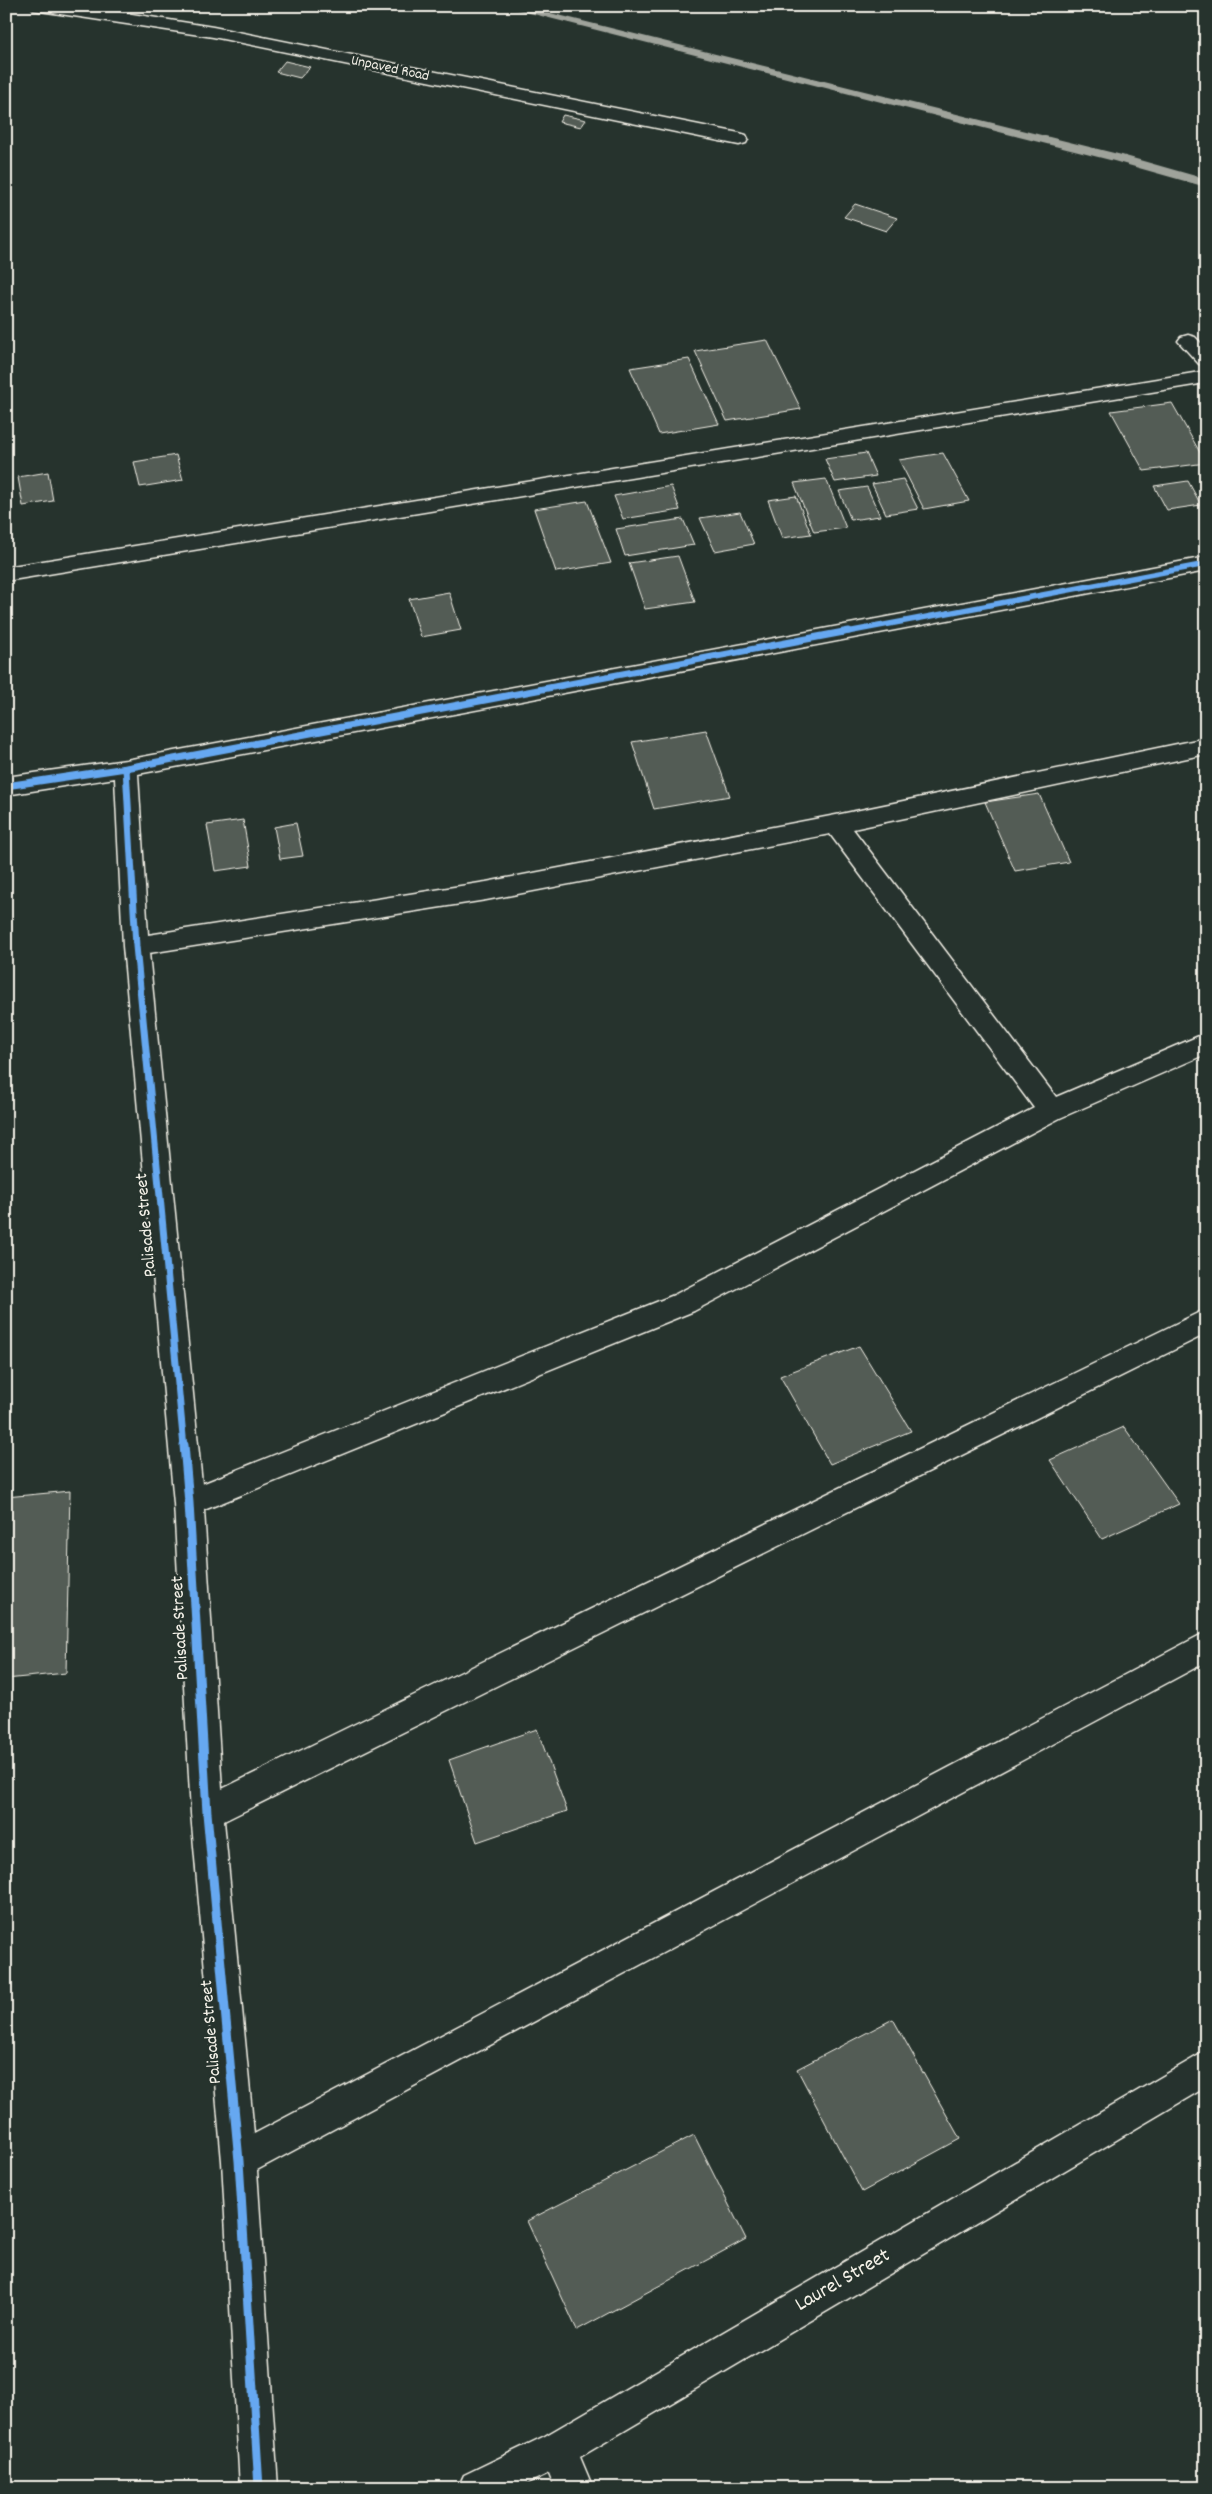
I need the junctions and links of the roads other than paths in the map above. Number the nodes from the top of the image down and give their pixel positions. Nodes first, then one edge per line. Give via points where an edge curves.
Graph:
1 (40, 6) edge
2 (739, 140) dead end
3 (1188, 341) dead end
4 (1206, 360) edge
5 (1206, 377) edge
6 (1206, 564) edge
7 (6, 574) edge
8 (1206, 746) edge
9 (126, 768) junction
10 (6, 786) edge
11 (836, 824) junction
12 (136, 946) junction
13 (1206, 1043) edge
14 (1051, 1111) junction
15 (1206, 1322) edge
16 (188, 1503) junction
17 (1206, 1646) edge
18 (207, 1813) junction
19 (1206, 2068) edge
20 (239, 2161) junction
21 (558, 2449) junction
22 (259, 2488) edge
23 (478, 2488) edge
24 (574, 2488) edge

1 - 2 street, Unpaved Road via 213,32
3 - 4 street
5 - 7 street
6 - 9 street
8 - 11 street
9 - 10 street
9 - 12 street, Palisade Street
11 - 12 street via 486,891
11 - 14 street
12 - 16 street, Palisade Street
13 - 14 street
14 - 16 street via 684,1303
15 - 18 street
16 - 18 street, Palisade Street
17 - 20 street
18 - 20 street, Palisade Street
19 - 21 street, Laurel Street
20 - 22 street, Palisade Street
21 - 23 street, Laurel Street
21 - 24 street

